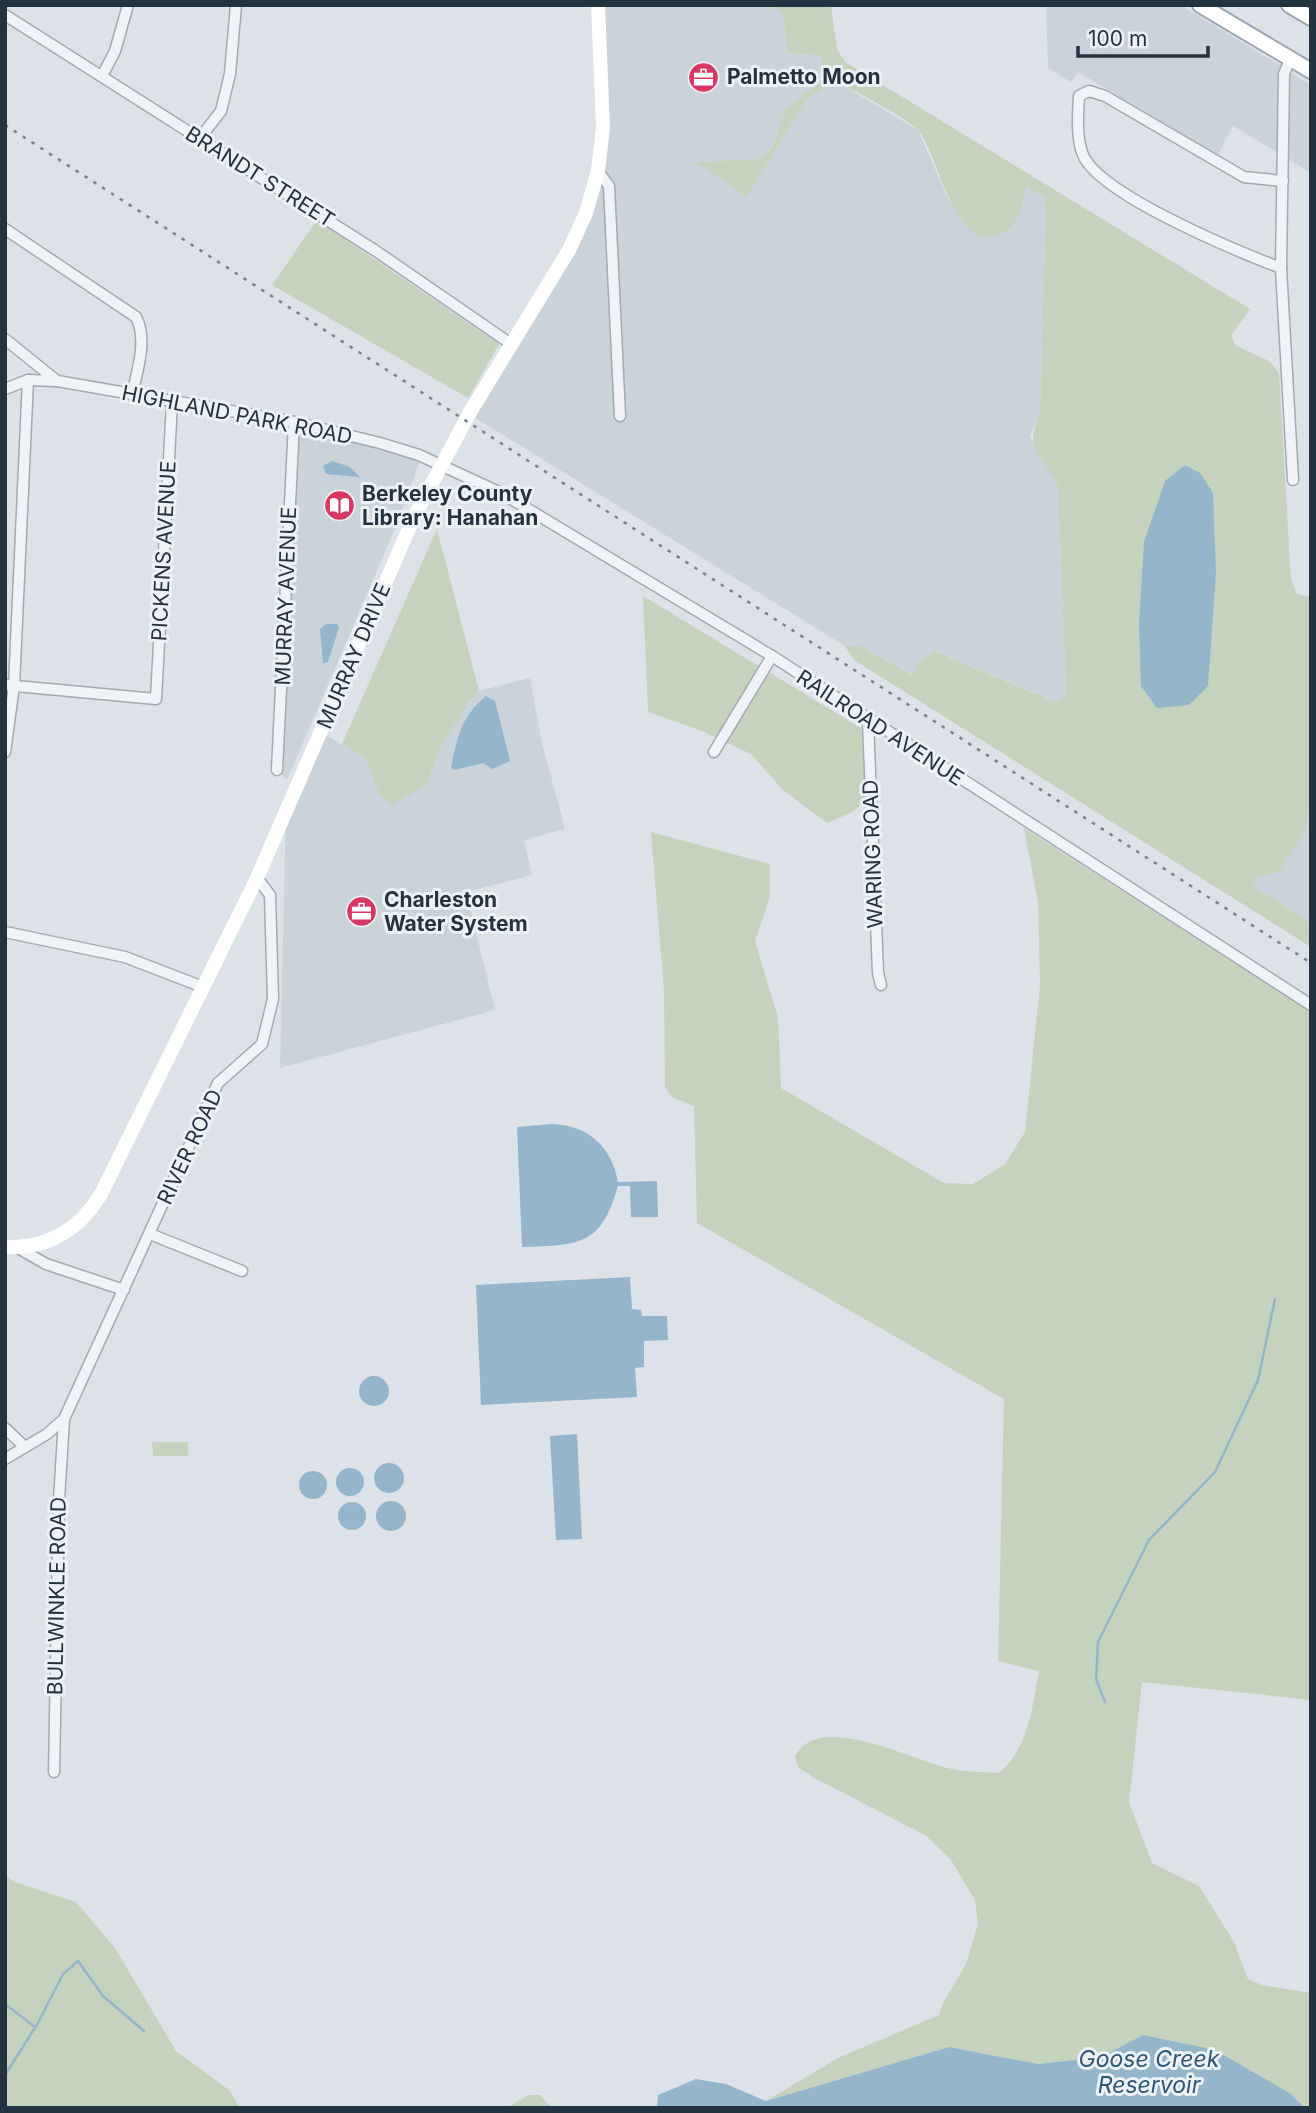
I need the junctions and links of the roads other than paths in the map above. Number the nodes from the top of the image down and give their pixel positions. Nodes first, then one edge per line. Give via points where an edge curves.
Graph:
1 (128, 5) edge
2 (236, 5) edge
3 (598, 5) edge
4 (1200, 5) edge
5 (1289, 5) edge
6 (7, 12) edge
7 (1311, 18) edge
8 (1290, 59) junction
9 (1311, 71) edge
10 (102, 76) junction
11 (200, 138) junction
12 (598, 171) junction
13 (1283, 181) junction
14 (5, 229) edge
15 (1281, 268) junction
16 (5, 340) edge
17 (511, 344) junction
18 (28, 380) junction
19 (57, 381) junction
20 (5, 389) edge
21 (132, 395) junction
22 (172, 403) junction
23 (620, 416) dead end
24 (293, 422) junction
25 (442, 465) junction
26 (1293, 480) dead end
27 (772, 656) junction
28 (10, 685) edge
29 (868, 721) junction
30 (5, 752) edge
31 (714, 752) dead end
32 (277, 770) dead end
33 (257, 878) junction
34 (5, 932) edge
35 (881, 985) dead end
36 (203, 987) junction
37 (1311, 1004) edge
38 (150, 1234) junction
39 (11, 1247) edge
40 (242, 1271) dead end
41 (124, 1290) junction
42 (64, 1419) junction
43 (5, 1428) edge
44 (25, 1447) junction
45 (5, 1459) edge
46 (54, 1772) dead end

1 - 10 street via 116,51
2 - 11 street via 230,74 220,111
3 - 12 street, MURRAY DRIVE via 603,128
4 - 8 street
5 - 7 street
6 - 10 street, BRANDT STREET
8 - 9 street
8 - 13 street via 1284,74
10 - 11 street, BRANDT STREET
11 - 17 street, BRANDT STREET via 454,302
12 - 17 street, MURRAY DRIVE via 569,250
12 - 23 street via 609,186
13 - 15 street
13 - 15 street via 1244,177 1105,96 1089,90 1079,96 1083,155 1097,172 1162,215
14 - 21 street via 136,317 141,327 140,358
15 - 26 street
16 - 19 street
17 - 25 street, MURRAY DRIVE
18 - 19 street, HIGHLAND PARK ROAD
18 - 20 street
18 - 28 street
19 - 21 street, HIGHLAND PARK ROAD
21 - 22 street, HIGHLAND PARK ROAD
22 - 24 street, HIGHLAND PARK ROAD
22 - 28 street, PICKENS AVENUE via 156,699
24 - 25 street, HIGHLAND PARK ROAD via 380,443
24 - 32 street, MURRAY AVENUE
25 - 27 street, RAILROAD AVENUE via 582,539
25 - 33 street, MURRAY DRIVE via 414,517
27 - 29 street, RAILROAD AVENUE
27 - 31 street
28 - 30 street
29 - 35 street, WARING ROAD
29 - 37 street, RAILROAD AVENUE
33 - 36 street, MURRAY DRIVE
33 - 38 street, RIVER ROAD via 270,895 271,921 273,999 262,1044 218,1083
34 - 36 street via 125,957
36 - 39 street, MURRAY DRIVE via 90,1212 58,1238 35,1246
38 - 40 street
38 - 41 street, RIVER ROAD
39 - 41 street
41 - 42 street, RIVER ROAD
42 - 44 street
42 - 46 street, BULLWINKLE ROAD
43 - 44 street
44 - 45 street

